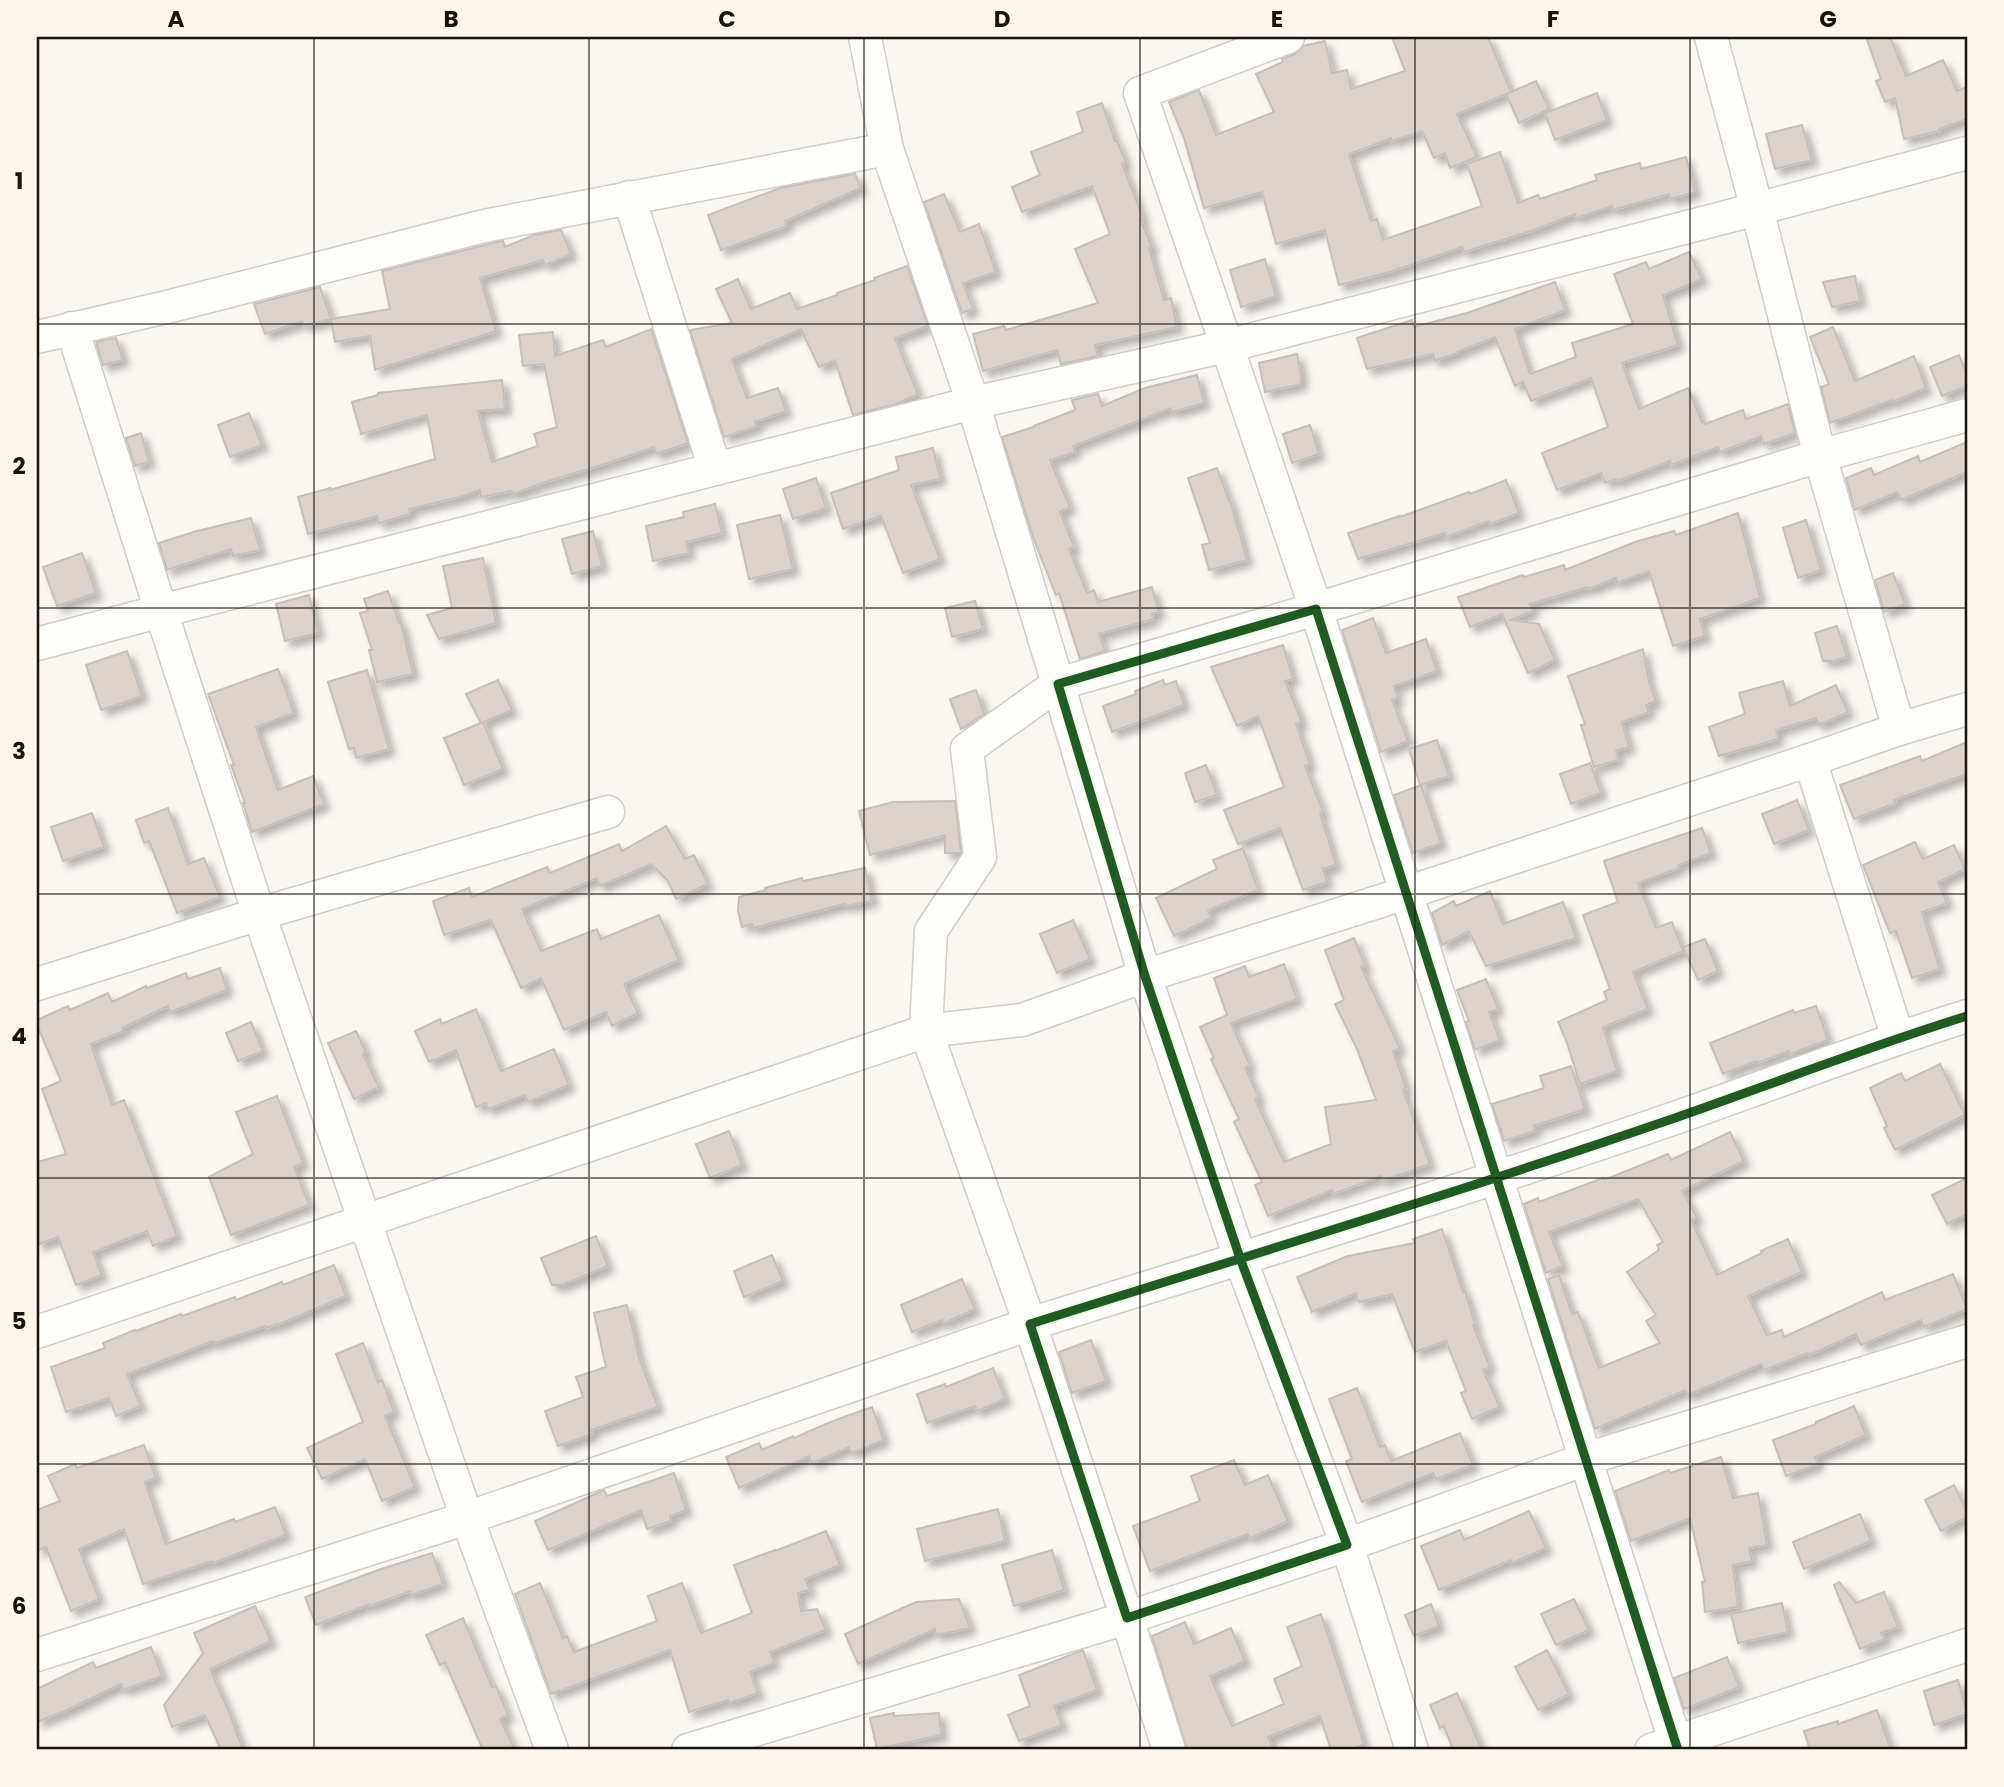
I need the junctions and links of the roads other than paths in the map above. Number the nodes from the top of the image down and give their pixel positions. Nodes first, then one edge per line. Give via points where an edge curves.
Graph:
1 (865, 37) edge
2 (1288, 37) edge
3 (1712, 37) edge
4 (887, 149) junction
5 (1967, 153) edge
6 (629, 197) junction
7 (1757, 209) junction
8 (72, 328) junction
9 (37, 337) edge
10 (1227, 346) junction
11 (973, 403) junction
12 (1967, 415) edge
13 (1821, 456) junction
14 (715, 469) junction
15 (1315, 608) junction
16 (160, 611) junction
17 (37, 644) edge
18 (1058, 684) junction
19 (1967, 709) edge
20 (1899, 729) junction
21 (1810, 760) junction
22 (608, 812) dead end
23 (1406, 893) junction
24 (259, 914) junction
25 (1145, 975) junction
26 (37, 984) edge
27 (1967, 1016) edge
28 (926, 1031) junction
29 (1898, 1038) junction
30 (1496, 1178) junction
31 (366, 1222) junction
32 (1240, 1258) junction
33 (1030, 1324) junction
34 (37, 1332) edge
35 (1967, 1341) edge
36 (1586, 1459) junction
37 (467, 1518) junction
38 (1347, 1545) junction
39 (1127, 1618) junction
40 (1967, 1645) edge
41 (37, 1655) edge
42 (1668, 1747) edge
43 (552, 1750) edge
44 (688, 1750) edge
45 (1168, 1750) edge
46 (1412, 1750) edge

1 - 4 street
2 - 10 street via 1140,93
3 - 7 street
4 - 6 street
4 - 11 street
5 - 7 street
6 - 8 street via 484,226
6 - 14 street
7 - 10 street
7 - 13 street
8 - 9 street
8 - 16 street
10 - 11 street
10 - 15 street
11 - 14 street
11 - 18 street
12 - 13 street
13 - 15 street
13 - 20 street
14 - 16 street
15 - 18 street
15 - 23 street
16 - 17 street
16 - 24 street
18 - 25 street
18 - 28 street via 967,749 980,857 931,931
19 - 20 street
20 - 21 street
21 - 23 street
21 - 29 street
22 - 24 street
23 - 25 street
23 - 30 street
24 - 26 street
24 - 31 street
25 - 28 street via 1022,1020
25 - 32 street
27 - 29 street
28 - 31 street
28 - 33 street
29 - 30 street
30 - 32 street
30 - 36 street
31 - 34 street
31 - 37 street
32 - 33 street
32 - 38 street
33 - 37 street
33 - 39 street
35 - 36 street
36 - 38 street
36 - 42 street
37 - 41 street
37 - 43 street
38 - 39 street
38 - 46 street
39 - 44 street
39 - 45 street
40 - 42 street

